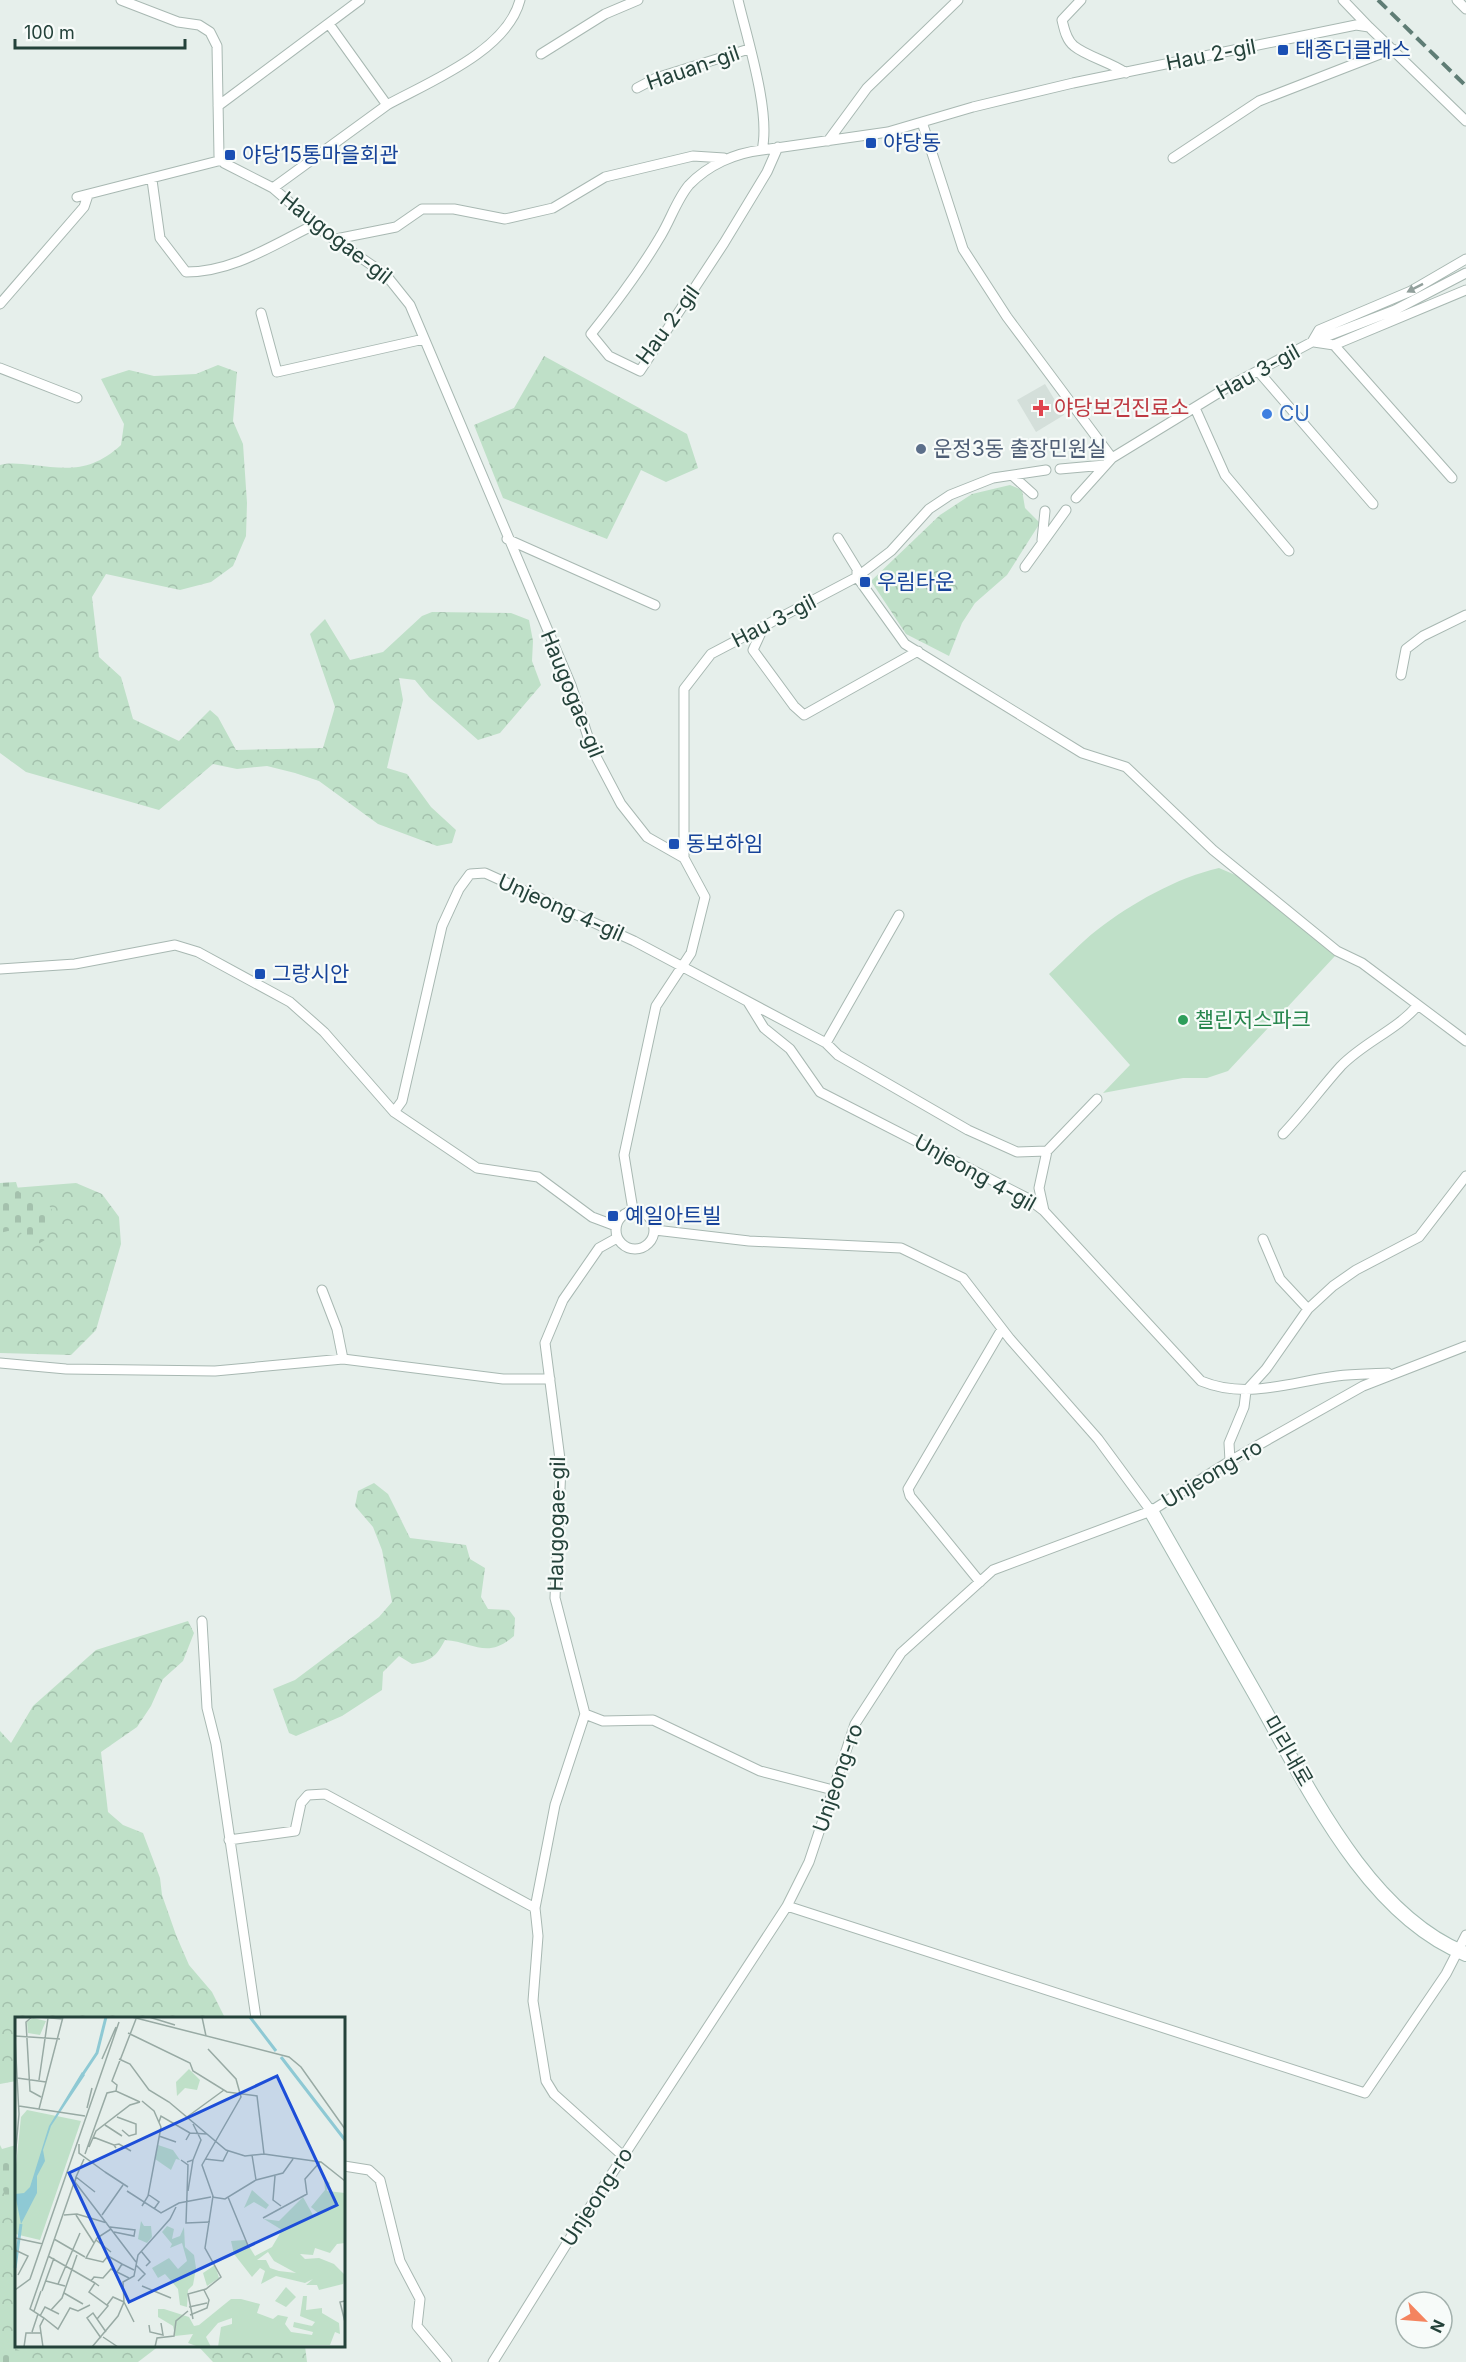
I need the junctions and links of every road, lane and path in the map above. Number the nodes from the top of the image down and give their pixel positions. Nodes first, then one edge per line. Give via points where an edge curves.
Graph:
1 (121, 0) edge
2 (360, 0) edge
3 (520, 0) edge
4 (638, 0) edge
5 (738, 0) edge
6 (958, 0) edge
7 (1081, 0) edge
8 (1343, 0) edge
9 (1457, 0) edge
10 (1466, 9) edge
11 (329, 24) junction
12 (1370, 27) junction
13 (749, 49) junction
14 (1393, 50) junction
15 (541, 54) dead end
16 (1126, 73) junction
17 (637, 88) dead end
18 (387, 105) junction
19 (218, 106) junction
20 (922, 122) junction
21 (1466, 122) edge
22 (828, 141) junction
23 (778, 147) junction
24 (762, 150) junction
25 (1173, 158) dead end
26 (729, 159) junction
27 (222, 160) junction
28 (152, 180) junction
29 (273, 188) junction
30 (88, 195) junction
31 (77, 197) dead end
32 (316, 225) junction
33 (336, 239) junction
34 (1466, 259) edge
35 (1466, 273) edge
36 (1466, 290) edge
37 (0, 304) edge
38 (261, 313) dead end
39 (424, 339) junction
40 (1312, 342) junction
41 (1334, 345) junction
42 (0, 368) edge
43 (1258, 371) junction
44 (77, 398) dead end
45 (1195, 408) junction
46 (1108, 462) junction
47 (1060, 469) dead end
48 (1046, 470) dead end
49 (1013, 476) junction
50 (1452, 478) dead end
51 (1033, 494) dead end
52 (1076, 498) dead end
53 (1373, 504) dead end
54 (1066, 510) dead end
55 (1045, 511) dead end
56 (838, 538) dead end
57 (507, 539) junction
58 (1042, 540) junction
59 (1289, 552) dead end
60 (1025, 567) dead end
61 (857, 577) junction
62 (655, 605) dead end
63 (1466, 615) edge
64 (764, 626) junction
65 (918, 651) junction
66 (1401, 675) dead end
67 (684, 858) junction
68 (899, 915) dead end
69 (683, 965) junction
70 (0, 969) edge
71 (746, 1000) junction
72 (1418, 1005) junction
73 (1466, 1041) edge
74 (826, 1043) junction
75 (1097, 1099) dead end
76 (394, 1112) junction
77 (1283, 1134) dead end
78 (1047, 1151) junction
79 (1466, 1176) edge
80 (633, 1210) junction
81 (1044, 1211) junction
82 (616, 1226) junction
83 (655, 1230) junction
84 (617, 1239) junction
85 (1263, 1239) dead end
86 (322, 1290) dead end
87 (1308, 1309) junction
88 (1002, 1329) junction
89 (1466, 1346) edge
90 (343, 1359) junction
91 (0, 1363) edge
92 (1397, 1373) junction
93 (550, 1379) junction
94 (1246, 1391) junction
95 (1230, 1461) junction
96 (1151, 1511) junction
97 (980, 1582) junction
98 (202, 1621) dead end
99 (585, 1714) junction
100 (833, 1790) junction
101 (229, 1840) junction
102 (787, 1906) junction
103 (535, 1908) junction
104 (1466, 1935) edge
105 (1462, 1952) edge
106 (256, 2017) edge
107 (623, 2156) junction
108 (345, 2166) edge
109 (447, 2362) edge
110 (493, 2362) edge

1 - 19 street via 210,32 217,46
2 - 11 street
3 - 18 street via 504,28 477,56
4 - 15 street via 605,14
5 - 13 street, Hauan-gil
6 - 22 street via 867,88
7 - 16 street via 1062,20 1067,37 1073,46
8 - 12 street
9 - 10 street
11 - 18 street
11 - 19 street
12 - 14 street
12 - 16 street, Hau 2-gil via 1356,25
13 - 17 street, Hauan-gil via 656,78
13 - 24 street, Hauan-gil via 765,135
14 - 21 street
14 - 25 street via 1259,101
16 - 20 street, Hau 2-gil
18 - 29 street, Haugogae-gil
19 - 27 street
20 - 22 street, Hau 2-gil via 888,132
20 - 46 street via 963,249
22 - 23 street, Hau 2-gil
23 - 24 street, Hau 2-gil
23 - 26 street, Hau 2-gil via 724,243 640,371 609,356 591,334 629,286 688,186 715,164
24 - 26 street, Hau 2-gil
26 - 33 street via 693,156 605,177 553,208 505,219 454,209 422,209 396,227
27 - 28 street
27 - 29 street, Haugogae-gil
28 - 30 street
28 - 32 street via 160,238 186,272 207,272 261,254
29 - 32 street, Haugogae-gil
30 - 31 street
30 - 37 street via 84,207
32 - 33 street, Haugogae-gil
33 - 39 street, Haugogae-gil via 387,275 399,289
34 -> 40 street, Hau 3-gil via 1411,291 1319,330
35 - 40 street via 1395,310
36 - 41 street
38 - 39 street via 277,372
39 - 57 street, Haugogae-gil
40 - 41 street, Hau 3-gil
40 - 43 street, Hau 3-gil
41 - 50 street
42 - 44 street
43 - 45 street, Hau 3-gil
43 - 53 street
45 - 46 street, Hau 3-gil
45 - 59 street via 1224,475
46 - 47 street, Hau 3-gil
46 - 52 street, Hau 3-gil
48 - 49 street, Hau 3-gil
49 - 51 street
49 - 61 street, Hau 3-gil via 972,484 929,508 891,551
54 - 58 street
55 - 58 street
56 - 61 street via 858,569
57 - 62 street
57 - 67 street, Haugogae-gil via 571,685 592,749 621,804 646,837
58 - 60 street
61 - 64 street, Hau 3-gil
61 - 65 street via 904,644
63 - 66 street via 1406,649
64 - 65 street via 753,650 804,715
64 - 67 street, Hau 3-gil via 711,654 684,689
65 - 72 street via 1072,747 1126,767 1212,850 1337,951 1362,963
67 - 69 street via 705,897 691,953
68 - 74 street
69 - 71 street, Unjeong 4-gil
69 - 76 street, Unjeong 4-gil via 485,873 470,874 442,926 402,1101
69 - 80 street via 656,1006 624,1155
70 - 76 street via 75,964 175,945 198,952 290,1002 324,1032
71 - 74 street, Unjeong 4-gil
71 - 81 street, Unjeong 4-gil via 764,1028 790,1049 820,1092 1027,1198
72 - 73 street
72 - 77 street via 1394,1028 1342,1065
74 - 78 street, Unjeong 4-gil via 838,1055 968,1130 1017,1152
75 - 78 street
76 - 82 street via 477,1168 538,1177 592,1217
78 - 81 street, Unjeong 4-gil via 1039,1188
79 - 87 street via 1419,1237 1356,1270
80 - 82 street via 625,1213
80 - 83 street via 644,1212
81 - 94 street, Unjeong 4-gil via 1201,1381 1221,1390
82 - 84 street
83 - 84 street via 644,1247 634,1250
83 - 88 street via 749,1241 901,1248 963,1278
84 - 93 street, Haugogae-gil via 599,1248 563,1300 545,1343
85 - 87 street via 1280,1279
86 - 90 street
87 - 94 street
88 - 96 street via 1098,1439
88 - 97 street via 908,1489
89 - 92 street, Unjeong-ro
90 - 91 street via 215,1371 66,1369
90 - 93 street via 503,1379
92 - 94 street, Unjeong 4-gil via 1339,1376
92 - 95 street, Unjeong-ro via 1363,1386
93 - 99 street, Haugogae-gil via 561,1467 555,1598
94 - 95 street via 1244,1407 1229,1443
95 - 96 street, Unjeong-ro
96 - 97 street, Unjeong-ro via 993,1570
96 - 105 street, 미리내로 via 1317,1801 1354,1856 1386,1897 1430,1936
97 - 100 street, Unjeong-ro via 901,1653 855,1724
98 - 101 street via 207,1708
99 - 100 street via 603,1721 653,1720 760,1771
99 - 103 street via 555,1806
100 - 102 street, Unjeong-ro via 809,1862
101 - 103 street via 295,1831 301,1803 308,1795 325,1794
101 - 106 street
102 - 105 street via 1365,2093
102 - 107 street, Unjeong-ro
103 - 107 street via 538,1936 533,2001 546,2081 554,2094
104 - 105 street
107 - 110 street, Unjeong-ro
108 - 109 street via 369,2170 380,2180 400,2261 420,2299 417,2326

